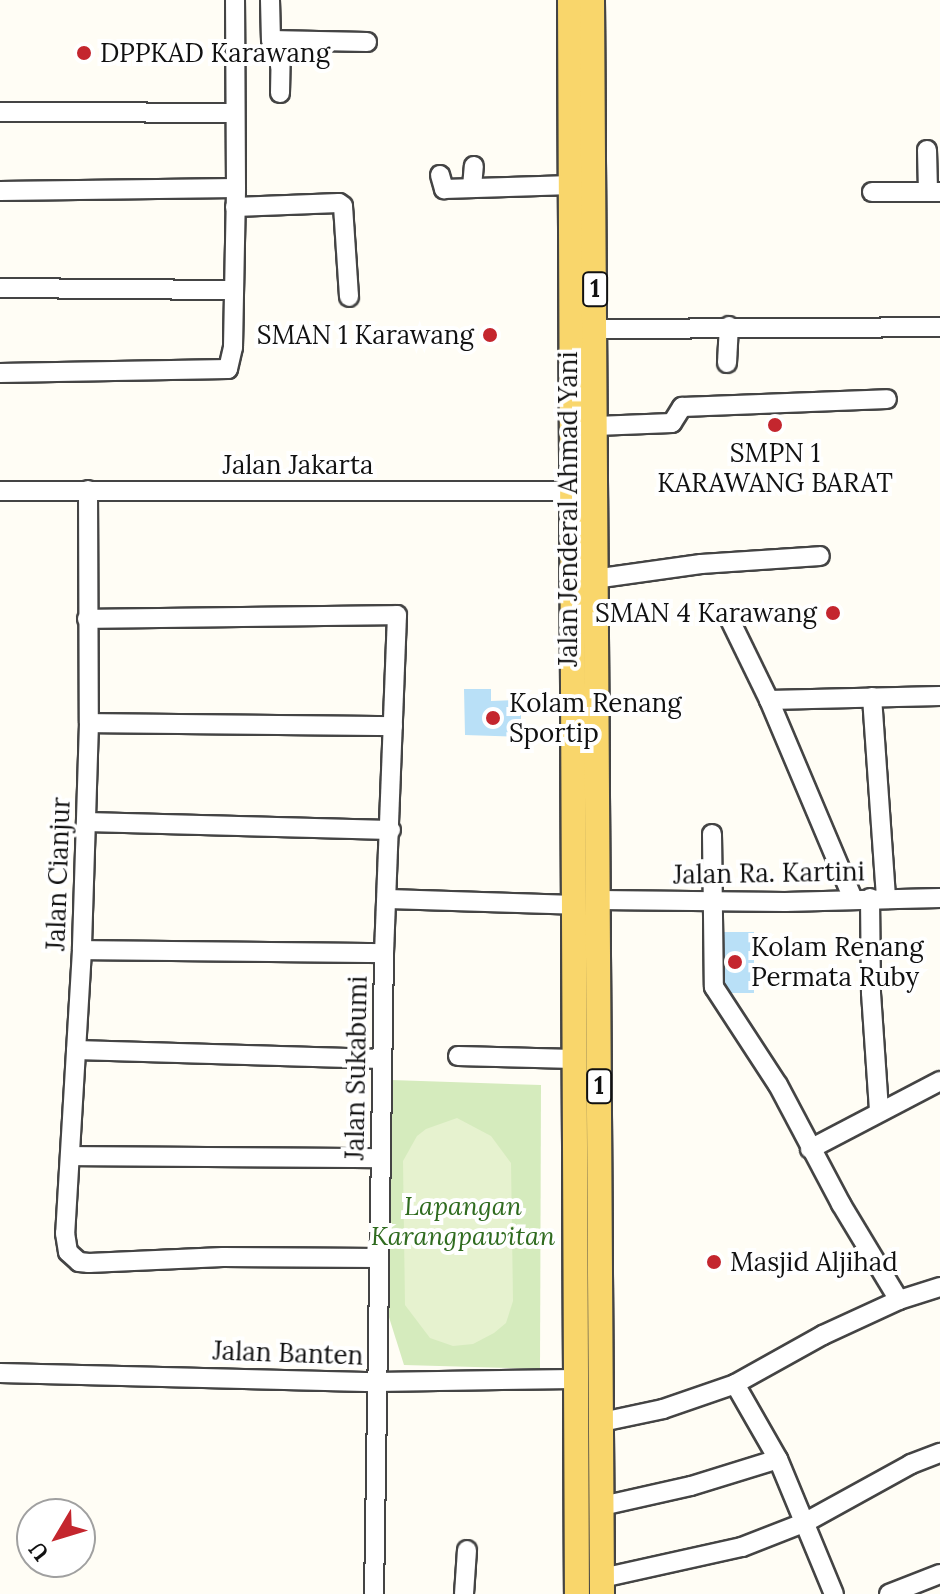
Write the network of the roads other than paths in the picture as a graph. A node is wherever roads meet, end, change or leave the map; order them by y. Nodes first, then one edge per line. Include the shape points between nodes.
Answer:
1 (235, 0) edge
2 (270, 0) edge
3 (570, 0) edge
4 (592, 0) edge
5 (281, 41) junction
6 (367, 42) dead end
7 (280, 93) dead end
8 (0, 112) edge
9 (235, 113) junction
10 (927, 150) dead end
11 (474, 166) dead end
12 (440, 175) dead end
13 (572, 185) junction
14 (472, 187) junction
15 (0, 191) edge
16 (872, 192) dead end
17 (934, 192) edge
18 (235, 197) junction
19 (0, 288) edge
20 (233, 290) junction
21 (349, 297) dead end
22 (729, 326) junction
23 (940, 327) edge
24 (595, 329) junction
25 (727, 363) dead end
26 (0, 373) edge
27 (887, 399) dead end
28 (596, 426) junction
29 (88, 490) junction
30 (585, 490) junction
31 (0, 491) edge
32 (820, 556) dead end
33 (594, 579) junction
34 (87, 619) junction
35 (730, 620) dead end
36 (940, 696) edge
37 (872, 697) junction
38 (769, 700) junction
39 (89, 723) junction
40 (393, 726) junction
41 (86, 822) junction
42 (391, 830) junction
43 (712, 834) dead end
44 (870, 898) junction
45 (940, 898) edge
46 (388, 899) junction
47 (713, 900) junction
48 (587, 903) junction
49 (82, 950) junction
50 (384, 953) junction
51 (76, 1050) junction
52 (458, 1056) dead end
53 (382, 1059) junction
54 (574, 1059) junction
55 (940, 1081) edge
56 (879, 1111) junction
57 (810, 1149) junction
58 (70, 1156) junction
59 (380, 1158) junction
60 (377, 1258) junction
61 (940, 1287) edge
62 (899, 1300) junction
63 (0, 1373) edge
64 (574, 1379) junction
65 (376, 1382) junction
66 (735, 1384) junction
67 (602, 1422) junction
68 (940, 1453) edge
69 (778, 1459) junction
70 (602, 1506) junction
71 (806, 1522) junction
72 (467, 1550) dead end
73 (940, 1574) edge
74 (602, 1586) edge
75 (374, 1594) edge
76 (464, 1594) edge
77 (577, 1594) edge
78 (834, 1594) edge
79 (889, 1594) edge

1 - 9 street
2 - 5 street via 268,36
3 - 13 main road, Jalan Jenderal Ahmad Yani / 1
4 - 24 main road, Jalan Jenderal Ahmad Yani / 1
5 - 6 street
5 - 7 street
8 - 9 street
9 - 18 street
10 - 17 street
11 - 14 street
12 - 14 street via 441,188
13 - 14 street via 533,179
13 - 30 main road, Jalan Jenderal Ahmad Yani / 1
15 - 18 street
16 - 17 street
18 - 20 street
18 - 21 street via 343,206
19 - 20 street
20 - 26 street via 228,369
22 - 23 street
22 - 24 street
22 - 25 street
24 - 28 main road, Jalan Jenderal Ahmad Yani / 1
27 - 28 street via 682,407 669,424
28 - 30 main road, Jalan Jenderal Ahmad Yani / 1
29 - 30 street, Jalan Jakarta
29 - 31 street, Jalan Jakarta
29 - 34 street, Jalan Cianjur
30 - 33 main road, Jalan Jenderal Ahmad Yani / 1
30 - 48 main road, Jalan Jenderal Ahmad Yani / 1
32 - 33 street via 701,564
33 - 48 main road, Jalan Jenderal Ahmad Yani / 1
34 - 39 street, Jalan Cianjur
34 - 40 street, Jalan Sukabumi via 397,615
35 - 38 street
36 - 37 street
37 - 38 street
37 - 44 street
38 - 44 street
39 - 40 street
39 - 41 street, Jalan Cianjur
40 - 42 street, Jalan Sukabumi
41 - 42 street
41 - 49 street, Jalan Cianjur
42 - 46 street, Jalan Sukabumi
43 - 47 street
44 - 45 street, Jalan Ra. Kartini
44 - 47 street, Jalan Ra. Kartini
44 - 56 street
46 - 48 street, Jalan Ra. Kartini
46 - 50 street, Jalan Sukabumi
47 - 48 street, Jalan Ra. Kartini
47 - 57 street via 714,987 778,1085
48 - 54 main road, Jalan Jenderal Ahmad Yani / 1
48 - 67 main road, Jalan Jenderal Ahmad Yani / 1
49 - 50 street
49 - 51 street, Jalan Cianjur
50 - 53 street, Jalan Sukabumi
51 - 53 street
51 - 58 street, Jalan Cianjur
52 - 54 street
53 - 59 street, Jalan Sukabumi
54 - 64 main road, Jalan Jenderal Ahmad Yani / 1
55 - 56 street
56 - 57 street
57 - 62 street
58 - 59 street
58 - 60 street, Jalan Cianjur via 65,1233 72,1258 89,1263
59 - 60 street, Jalan Sukabumi
60 - 65 street, Jalan Sukabumi
61 - 62 street
62 - 66 street
63 - 65 street, Jalan Banten
64 - 65 street, Jalan Banten
64 - 77 main road, Jalan Jenderal Ahmad Yani / 1
65 - 75 street, Jalan Sukabumi
66 - 67 street via 663,1409
66 - 69 street
67 - 70 main road, Jalan Jenderal Ahmad Yani / 1
68 - 71 street
69 - 70 street
69 - 71 street
70 - 74 main road, Jalan Jenderal Ahmad Yani / 1
71 - 74 street
71 - 78 street
72 - 76 street
73 - 79 street

